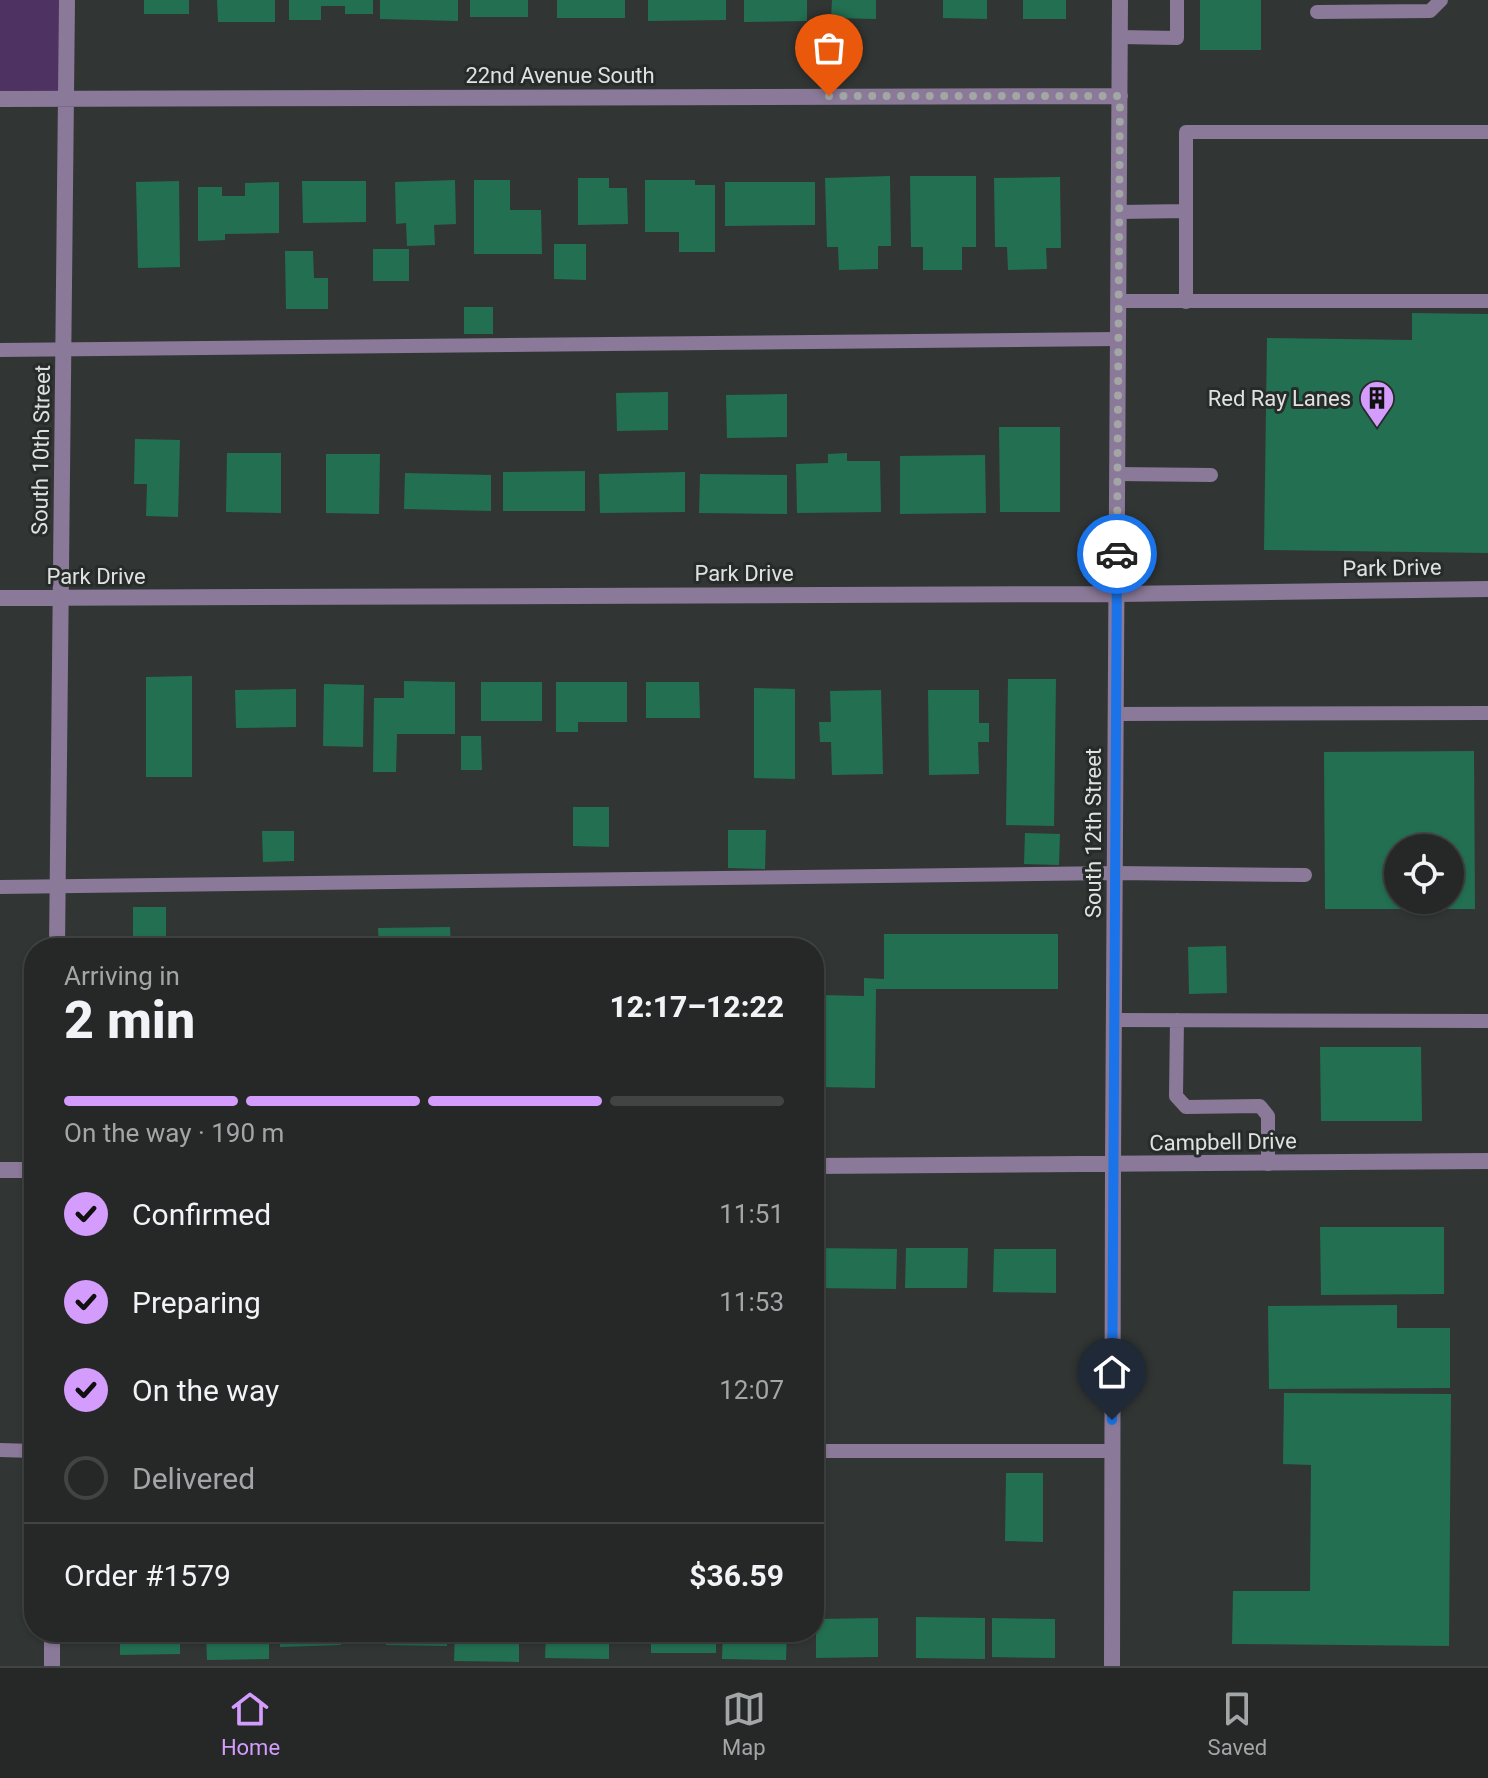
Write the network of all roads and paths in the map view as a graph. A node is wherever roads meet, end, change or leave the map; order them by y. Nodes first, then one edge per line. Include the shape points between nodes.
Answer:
1 (67, 0) edge
2 (1120, 0) edge
3 (1177, 0) edge
4 (1441, 0) edge
5 (1317, 12) dead end
6 (1120, 37) junction
7 (1120, 96) junction
8 (0, 99) edge
9 (67, 99) junction
10 (1488, 132) edge
11 (1186, 211) junction
12 (1119, 212) junction
13 (1118, 301) junction
14 (1488, 301) edge
15 (1186, 302) junction
16 (1118, 339) junction
17 (0, 350) edge
18 (64, 351) junction
19 (1117, 474) junction
20 (1211, 475) dead end
21 (1488, 589) edge
22 (1117, 594) junction
23 (0, 598) edge
24 (61, 598) junction
25 (1488, 713) edge
26 (1116, 714) junction
27 (1115, 873) junction
28 (1305, 875) dead end
29 (0, 887) edge
30 (57, 887) junction
31 (57, 938) edge
32 (1114, 1020) junction
33 (1177, 1020) junction
34 (1488, 1021) edge
35 (1488, 1161) edge
36 (1268, 1164) junction
37 (1113, 1165) junction
38 (824, 1166) edge
39 (0, 1170) edge
40 (24, 1170) edge
41 (0, 1450) edge
42 (24, 1451) edge
43 (824, 1451) edge
44 (1112, 1451) junction
45 (52, 1642) edge
46 (52, 1666) edge
47 (1112, 1666) edge

1 - 9 street, South 10th Street
2 - 6 street, South 12th Street
3 - 6 lane via 1177,38
4 - 5 lane via 1430,11
6 - 7 street, South 12th Street
7 - 9 street, 22nd Avenue South
7 - 12 street, South 12th Street
8 - 9 street, 22nd Avenue South
9 - 18 street, South 10th Street
10 - 11 lane via 1186,132
11 - 12 lane
11 - 15 lane
12 - 13 street, South 12th Street
13 - 15 lane
13 - 16 street, South 12th Street
14 - 15 lane
16 - 18 lane
16 - 19 street, South 12th Street
17 - 18 lane
18 - 24 street, South 10th Street
19 - 20 lane
19 - 22 street, South 12th Street
21 - 22 street, Park Drive
22 - 24 street, Park Drive
22 - 26 street, South 12th Street
23 - 24 street, Park Drive
24 - 30 street, South 10th Street
25 - 26 lane
26 - 27 street, South 12th Street
27 - 28 lane
27 - 30 lane
27 - 32 street, South 12th Street
29 - 30 lane
30 - 31 street, South 10th Street
32 - 33 lane
32 - 37 street, South 12th Street
33 - 34 lane
33 - 36 lane via 1176,1096 1186,1107 1260,1106 1268,1116
35 - 36 street, Campbell Drive
36 - 37 street, Campbell Drive
37 - 38 street, Campbell Drive
37 - 44 street, South 12th Street
39 - 40 street
41 - 42 lane
43 - 44 lane
44 - 47 street, South 12th Street
45 - 46 street

